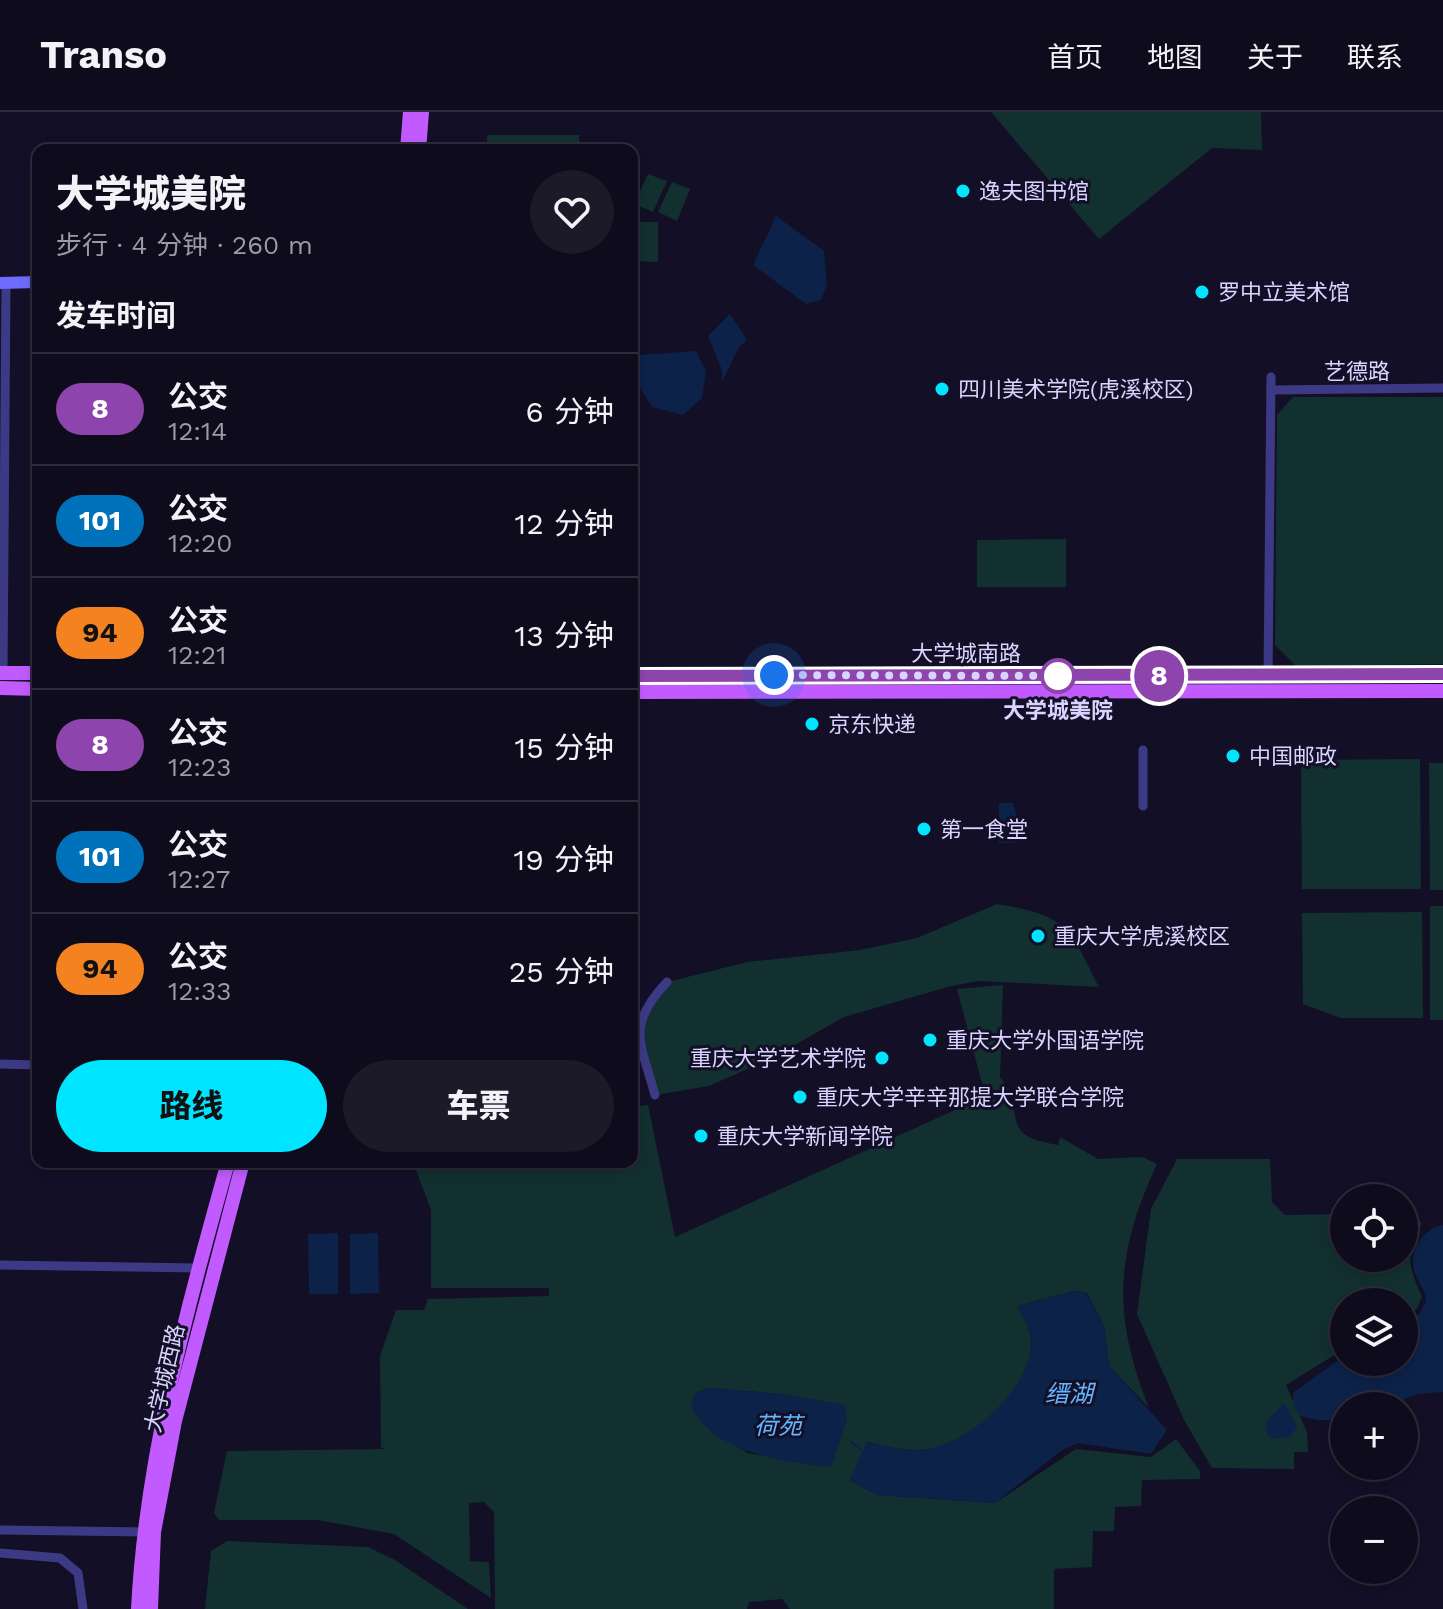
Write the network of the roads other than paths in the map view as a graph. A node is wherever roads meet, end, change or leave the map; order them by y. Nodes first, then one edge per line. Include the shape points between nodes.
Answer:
1 (410, 112) edge
2 (422, 112) edge
3 (407, 144) edge
4 (419, 144) edge
5 (32, 282) edge
6 (3, 283) edge
7 (1271, 377) dead end
8 (1443, 388) edge
9 (1271, 390) junction
10 (2, 673) edge
11 (32, 673) edge
12 (1443, 674) edge
13 (1267, 675) junction
14 (638, 676) edge
15 (0, 688) edge
16 (32, 689) edge
17 (1270, 691) junction
18 (1443, 691) edge
19 (638, 692) edge
20 (1143, 750) dead end
21 (1143, 806) dead end
22 (667, 982) dead end
23 (0, 1064) edge
24 (32, 1065) edge
25 (655, 1095) dead end
26 (226, 1168) edge
27 (241, 1168) edge
28 (0, 1265) edge
29 (199, 1268) junction
30 (0, 1530) edge
31 (148, 1532) junction
32 (0, 1553) edge
33 (83, 1609) edge
34 (138, 1609) edge
35 (151, 1609) edge

1 - 3 main road
2 - 4 main road
5 - 6 street
6 - 10 street
7 - 9 street
8 - 9 street, 艺德路
9 - 13 street
10 - 11 main road
12 - 13 main road, 大学城南路
13 - 14 main road, 大学城南路
13 - 17 street
15 - 16 main road
17 - 18 main road, 大学城南路
17 - 19 main road, 大学城南路
20 - 21 street
22 - 25 street via 638,1023
23 - 24 street
26 - 29 main road, 大学城西路
27 - 31 main road, 大学城西路
28 - 29 street
29 - 31 main road, 大学城西路 via 162,1418
30 - 31 street
31 - 34 main road, 大学城西路
31 - 35 main road, 大学城西路
32 - 33 street via 60,1558 78,1573

